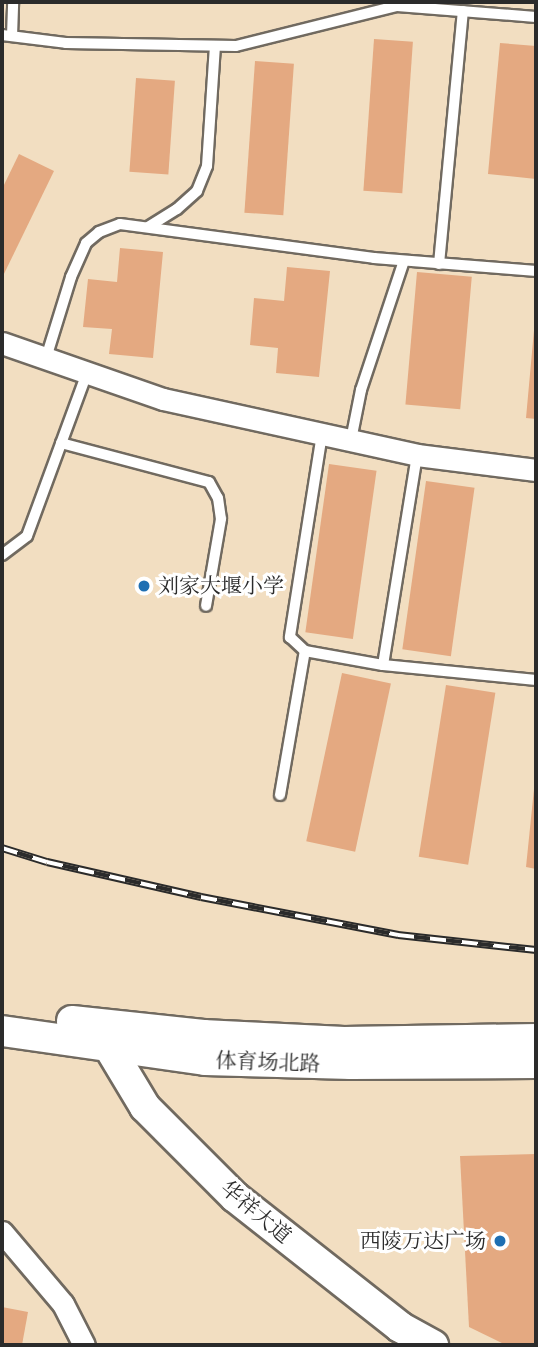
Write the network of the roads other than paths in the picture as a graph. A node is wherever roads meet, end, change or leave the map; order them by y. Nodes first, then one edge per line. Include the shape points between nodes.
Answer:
1 (13, 2) edge
2 (463, 11) junction
3 (536, 17) edge
4 (7, 36) edge
5 (215, 46) junction
6 (148, 227) junction
7 (404, 261) junction
8 (439, 264) junction
9 (536, 271) edge
10 (2, 343) edge
11 (46, 358) junction
12 (87, 373) junction
13 (322, 434) junction
14 (351, 440) junction
15 (61, 443) junction
16 (417, 455) junction
17 (536, 470) edge
18 (2, 555) edge
19 (206, 606) dead end
20 (305, 651) junction
21 (383, 665) junction
22 (536, 680) edge
23 (280, 795) dead end
24 (2, 1011) edge
25 (2, 1031) edge
26 (536, 1039) edge
27 (109, 1047) junction
28 (536, 1063) edge
29 (2, 1232) edge
30 (84, 1345) edge
31 (433, 1345) edge

1 - 4 lane
2 - 3 lane
2 - 5 lane via 397,6 236,46
2 - 8 lane
4 - 5 lane via 66,43
5 - 6 lane via 207,166 197,191
6 - 7 lane
6 - 11 lane via 120,224 86,243
7 - 8 lane
7 - 14 lane via 361,390
8 - 9 lane
10 - 11 street
11 - 12 street
12 - 13 street via 163,399
12 - 15 lane
13 - 14 street
13 - 20 lane via 290,637
14 - 16 street
15 - 18 lane via 27,536
15 - 19 lane via 209,482 218,498 221,519
16 - 17 street
16 - 21 lane
20 - 21 lane
20 - 23 lane
21 - 22 lane
24 - 26 main road, 体育场北路 via 108,1027 241,1037 344,1042
25 - 27 main road, 体育场北路
27 - 28 main road, 体育场北路 via 218,1060
27 - 31 main road, 华祥大道 via 145,1107 235,1197 400,1327
29 - 30 street via 63,1304

